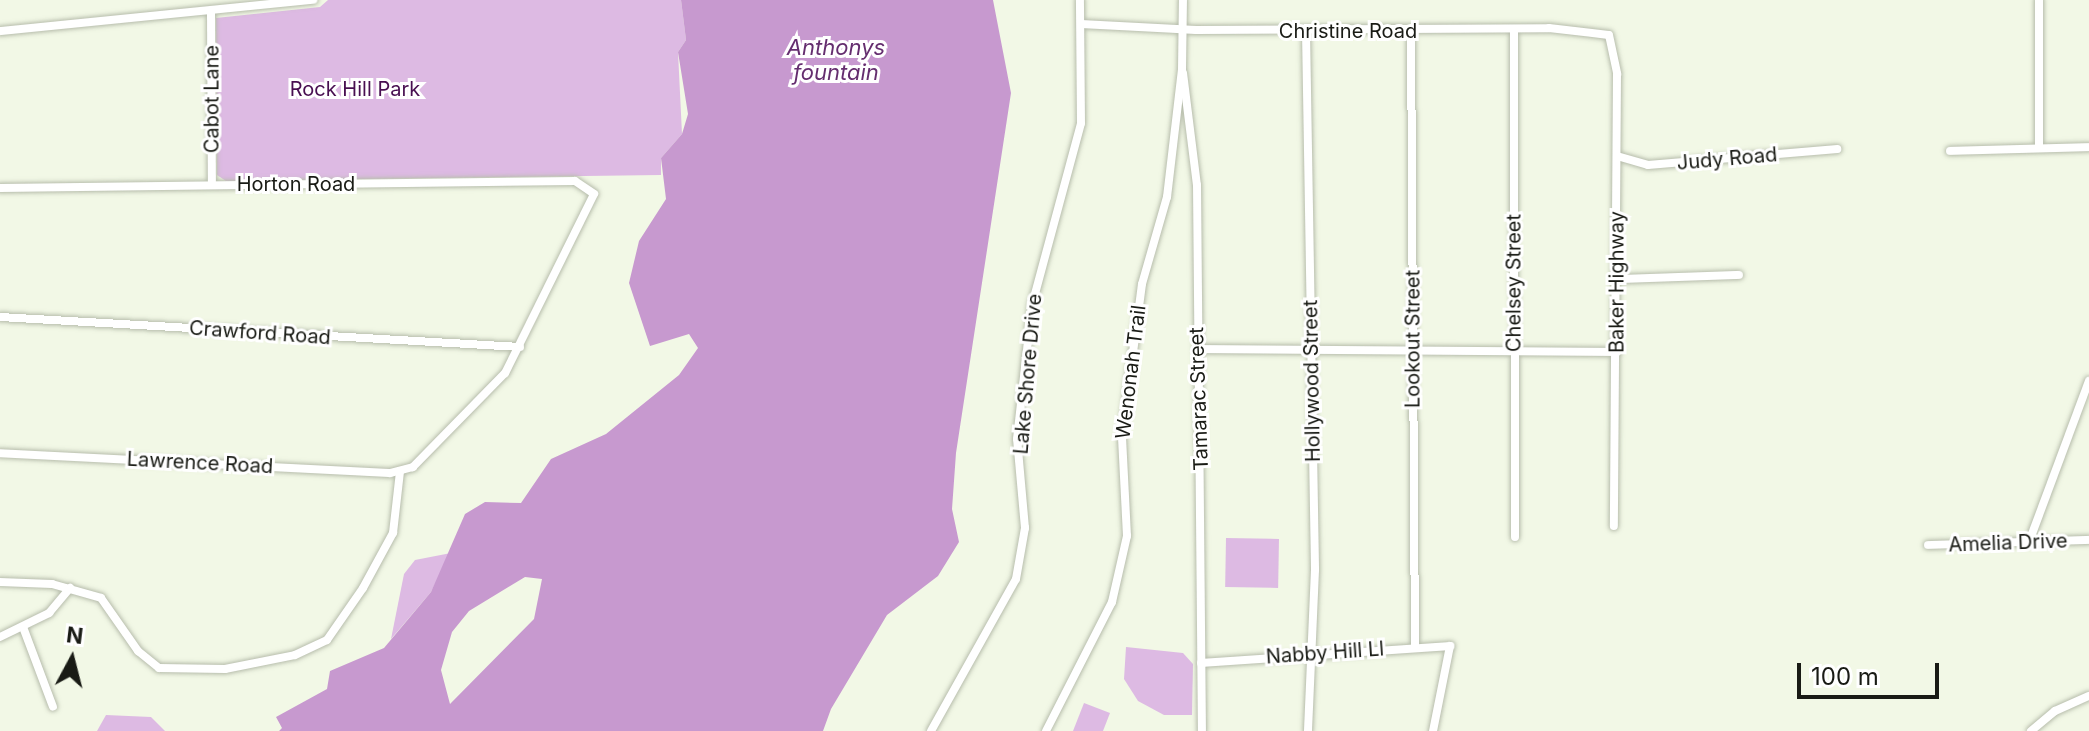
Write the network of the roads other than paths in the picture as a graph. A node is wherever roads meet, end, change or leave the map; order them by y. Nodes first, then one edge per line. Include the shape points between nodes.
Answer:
1 (313, 0) edge
2 (1080, 0) edge
3 (1183, 0) edge
4 (2039, 0) edge
5 (211, 13) junction
6 (1081, 24) junction
7 (1514, 29) junction
8 (1182, 30) junction
9 (0, 31) edge
10 (1306, 31) junction
11 (1411, 31) junction
12 (1612, 39) joint
13 (1182, 69) junction
14 (2089, 147) edge
15 (2039, 148) junction
16 (1837, 149) dead end
17 (1950, 151) dead end
18 (1617, 156) junction
19 (212, 184) junction
20 (0, 188) edge
21 (1739, 275) dead end
22 (1618, 279) junction
23 (0, 317) edge
24 (520, 347) junction
25 (1198, 349) junction
26 (1412, 350) junction
27 (1514, 352) junction
28 (1617, 352) junction
29 (1311, 353) junction
30 (2089, 381) edge
31 (0, 453) edge
32 (400, 472) junction
33 (1614, 526) dead end
34 (1515, 537) dead end
35 (2089, 540) edge
36 (2029, 542) junction
37 (1928, 545) dead end
38 (0, 582) edge
39 (70, 588) junction
40 (23, 627) junction
41 (0, 637) edge
42 (1415, 647) junction
43 (1309, 652) junction
44 (1201, 663) junction
45 (2089, 696) edge
46 (53, 707) dead end
47 (931, 731) edge
48 (1046, 731) edge
49 (1202, 731) edge
50 (1308, 731) edge
51 (1433, 731) edge
52 (2031, 731) edge

1 - 5 street
2 - 6 street, Lake Shore Drive
3 - 8 street, Wenonah Trail
4 - 15 street
5 - 9 street
5 - 19 street, Cabot Lane
6 - 8 street, Christine Road
6 - 47 street, Lake Shore Drive via 1079,136 1043,248 1032,305 1017,439 1025,528 1016,579
7 - 11 street, Christine Road
7 - 12 street, Christine Road via 1601,32
7 - 27 street, Chelsey Street
8 - 10 street, Christine Road
8 - 13 street, Wenonah Trail
10 - 11 street, Christine Road
10 - 29 street, Hollywood Street
11 - 26 street, Lookout Street
12 - 18 street, Baker Highway
13 - 25 street, Tamarac Street via 1197,185
13 - 48 street, Wenonah Trail via 1167,197 1142,284 1125,409 1121,462 1127,536 1112,602
14 - 15 street
15 - 17 street
16 - 18 street, Judy Road via 1648,165
18 - 22 street, Baker Highway
19 - 20 street, Horton Road
19 - 24 street, Horton Road via 575,181 591,188 590,208 558,261
21 - 22 street
22 - 28 street, Baker Highway
23 - 24 street, Crawford Road
24 - 32 street via 483,400 430,454
25 - 29 street
25 - 44 street, Tamarac Street
26 - 27 street
26 - 29 street
26 - 42 street, Lookout Street
27 - 28 street
27 - 34 street, Chelsey Street
28 - 33 street, Baker Highway
29 - 43 street, Hollywood Street via 1315,570
30 - 36 street
31 - 32 street, Lawrence Road
32 - 39 street via 393,533 346,615 327,640 309,651 225,669 178,671 151,664 108,604
35 - 36 street, Amelia Drive
36 - 37 street, Amelia Drive
38 - 39 street
39 - 40 street via 49,613
40 - 41 street
40 - 46 street
42 - 43 street, Nabby Hill Ll
42 - 51 street, Nabby Hill Ll via 1450,646
43 - 44 street, Nabby Hill Ll
43 - 50 street, Hollywood Street
44 - 49 street, Tamarac Street
45 - 52 street via 2055,711

